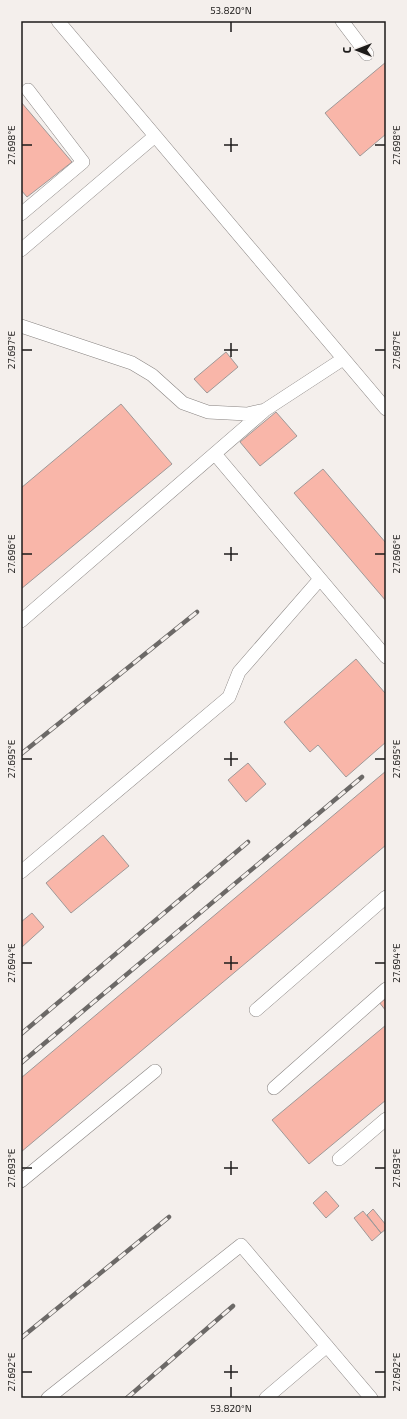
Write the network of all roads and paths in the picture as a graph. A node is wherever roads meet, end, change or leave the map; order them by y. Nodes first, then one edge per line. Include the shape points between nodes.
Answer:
1 (58, 21) edge
2 (342, 21) edge
3 (367, 54) dead end
4 (28, 90) dead end
5 (155, 136) junction
6 (21, 214) edge
7 (21, 250) edge
8 (21, 326) edge
9 (343, 359) junction
10 (386, 409) edge
11 (265, 410) junction
12 (215, 454) junction
13 (320, 579) junction
14 (21, 621) edge
15 (386, 657) edge
16 (21, 872) edge
17 (386, 897) edge
18 (386, 989) edge
19 (256, 1010) dead end
20 (155, 1071) dead end
21 (274, 1088) dead end
22 (386, 1119) edge
23 (338, 1159) dead end
24 (21, 1181) edge
25 (327, 1346) junction
26 (48, 1398) edge
27 (266, 1398) edge
28 (371, 1398) edge

1 - 5 lane
2 - 3 lane
4 - 6 lane via 83,162
5 - 7 lane
5 - 9 lane
8 - 11 lane via 132,363 152,375 183,403 208,412 247,414
9 - 10 lane
9 - 11 lane
11 - 12 lane
12 - 13 lane
12 - 14 lane
13 - 15 lane
13 - 16 lane via 239,672 229,697
17 - 19 lane
18 - 21 lane
20 - 24 lane
22 - 23 lane
25 - 26 lane via 241,1245
25 - 27 lane
25 - 28 lane

